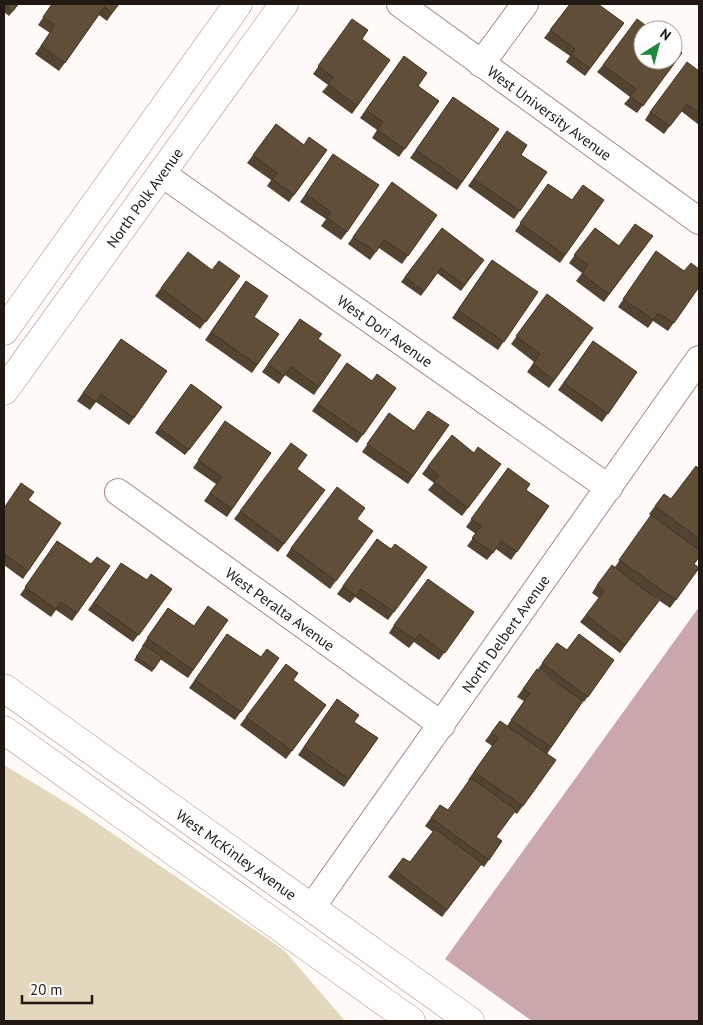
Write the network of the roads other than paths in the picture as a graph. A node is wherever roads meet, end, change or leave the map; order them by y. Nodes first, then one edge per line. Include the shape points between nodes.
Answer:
1 (238, 4) edge
2 (284, 4) edge
3 (400, 4) edge
4 (525, 4) edge
5 (481, 64) junction
6 (162, 172) junction
7 (699, 221) edge
8 (4, 330) edge
9 (699, 359) edge
10 (4, 391) edge
11 (609, 488) junction
12 (118, 492) dead end
13 (4, 688) edge
14 (442, 725) junction
15 (4, 730) edge
16 (312, 908) junction
17 (411, 1021) edge
18 (470, 1021) edge

1 - 8 main road
2 - 6 main road, North Polk Avenue
3 - 5 street, West University Avenue
4 - 5 street
5 - 7 street, West University Avenue
6 - 10 main road, North Polk Avenue
6 - 11 street, West Dori Avenue
9 - 11 street, North Delbert Avenue
11 - 14 street, North Delbert Avenue
12 - 14 street, West Peralta Avenue
13 - 16 main road, West McKinley Avenue
14 - 16 street, North Delbert Avenue
15 - 17 main road
16 - 18 main road, West McKinley Avenue

